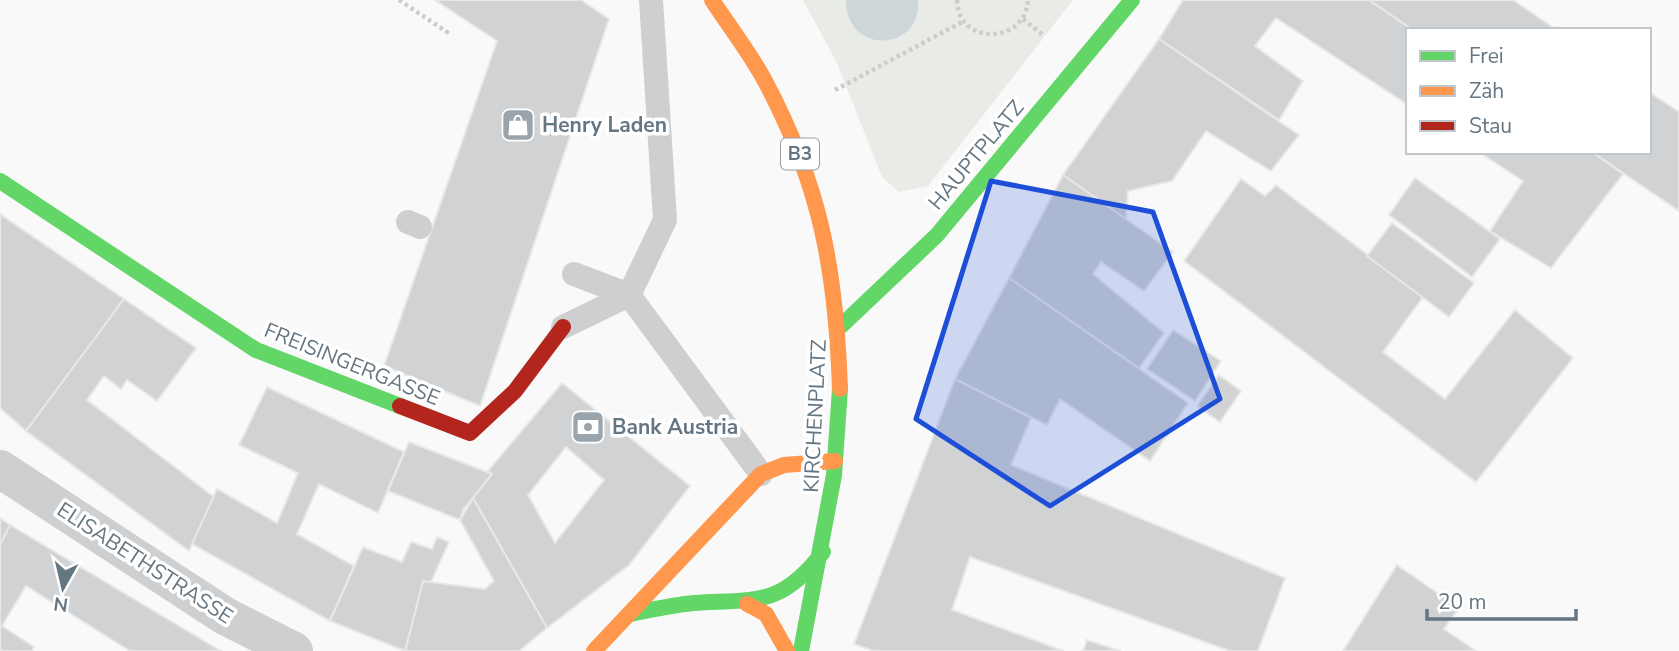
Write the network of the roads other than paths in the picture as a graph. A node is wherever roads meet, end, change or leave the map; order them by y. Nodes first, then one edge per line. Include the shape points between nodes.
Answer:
1 (651, 0) edge
2 (712, 0) edge
3 (1132, 0) edge
4 (0, 181) edge
5 (574, 274) dead end
6 (629, 295) junction
7 (841, 326) junction
8 (563, 327) joint
9 (835, 461) junction
10 (0, 469) edge
11 (761, 474) junction
12 (823, 552) junction
13 (747, 604) junction
14 (630, 614) junction
15 (294, 651) edge
16 (594, 651) edge
17 (787, 651) edge
18 (801, 651) edge

1 - 6 lane via 665,220
2 - 7 street, KIRCHENPLATZ / B3 via 750,54 787,122 810,180 835,274
3 - 7 street, HAUPTPLATZ via 937,235
4 - 8 street, FREISINGERGASSE via 256,350 470,433 516,391
5 - 6 lane
6 - 8 lane
6 - 11 lane
7 - 9 street, KIRCHENPLATZ / B3
9 - 11 street via 784,465
9 - 12 street, KIRCHENPLATZ / B3
10 - 15 street, ELISABETHSTRASSE via 225,616
11 - 14 street
12 - 13 street via 807,576 774,596
12 - 18 street, KIRCHENPLATZ / B3
13 - 14 street via 684,604
13 - 17 street via 766,614
14 - 16 street

